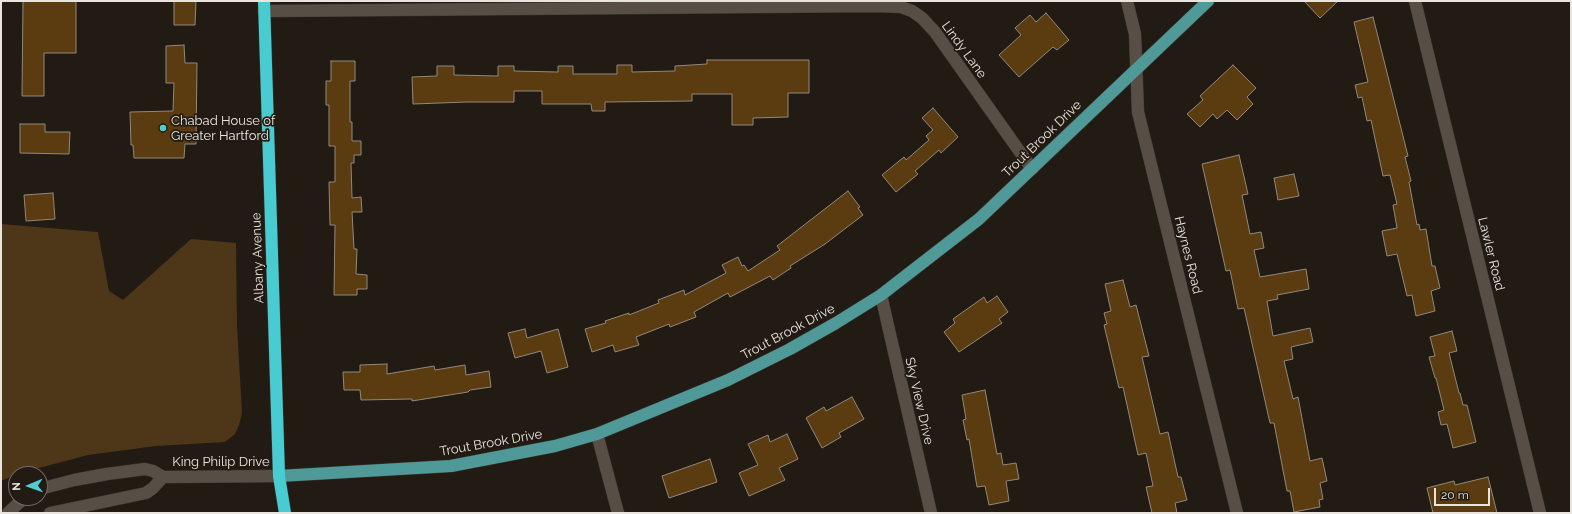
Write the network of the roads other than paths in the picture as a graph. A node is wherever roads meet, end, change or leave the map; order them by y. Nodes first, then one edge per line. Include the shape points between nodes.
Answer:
1 (1127, 1) edge
2 (1208, 1) edge
3 (1415, 1) edge
4 (264, 6) edge
5 (1136, 69) junction
6 (1032, 169) junction
7 (881, 295) junction
8 (597, 434) junction
9 (279, 476) junction
10 (163, 477) junction
11 (48, 487) edge
12 (9, 513) edge
13 (13, 513) edge
14 (50, 513) edge
15 (285, 513) edge
16 (618, 513) edge
17 (931, 513) edge
18 (1237, 513) edge
19 (1540, 513) edge

1 - 5 street, Haynes Road via 1135,34
2 - 5 main road, Trout Brook Drive
3 - 19 street, Lawler Road
4 - 6 street, Lindy Lane via 901,7 922,18 935,32
4 - 9 highway, Albany Avenue
5 - 6 main road, Trout Brook Drive
5 - 18 street, Haynes Road via 1138,112
6 - 7 main road, Trout Brook Drive via 979,218
7 - 8 main road, Trout Brook Drive via 836,323 728,380
7 - 17 street, Sky View Drive
8 - 9 main road, Trout Brook Drive via 555,446 451,466
8 - 16 street
9 - 10 street, King Philip Drive
9 - 15 highway, Albany Avenue
10 - 11 street, King Philip Drive via 145,469 128,470
10 - 14 street, King Philip Drive via 146,493
12 - 13 street

